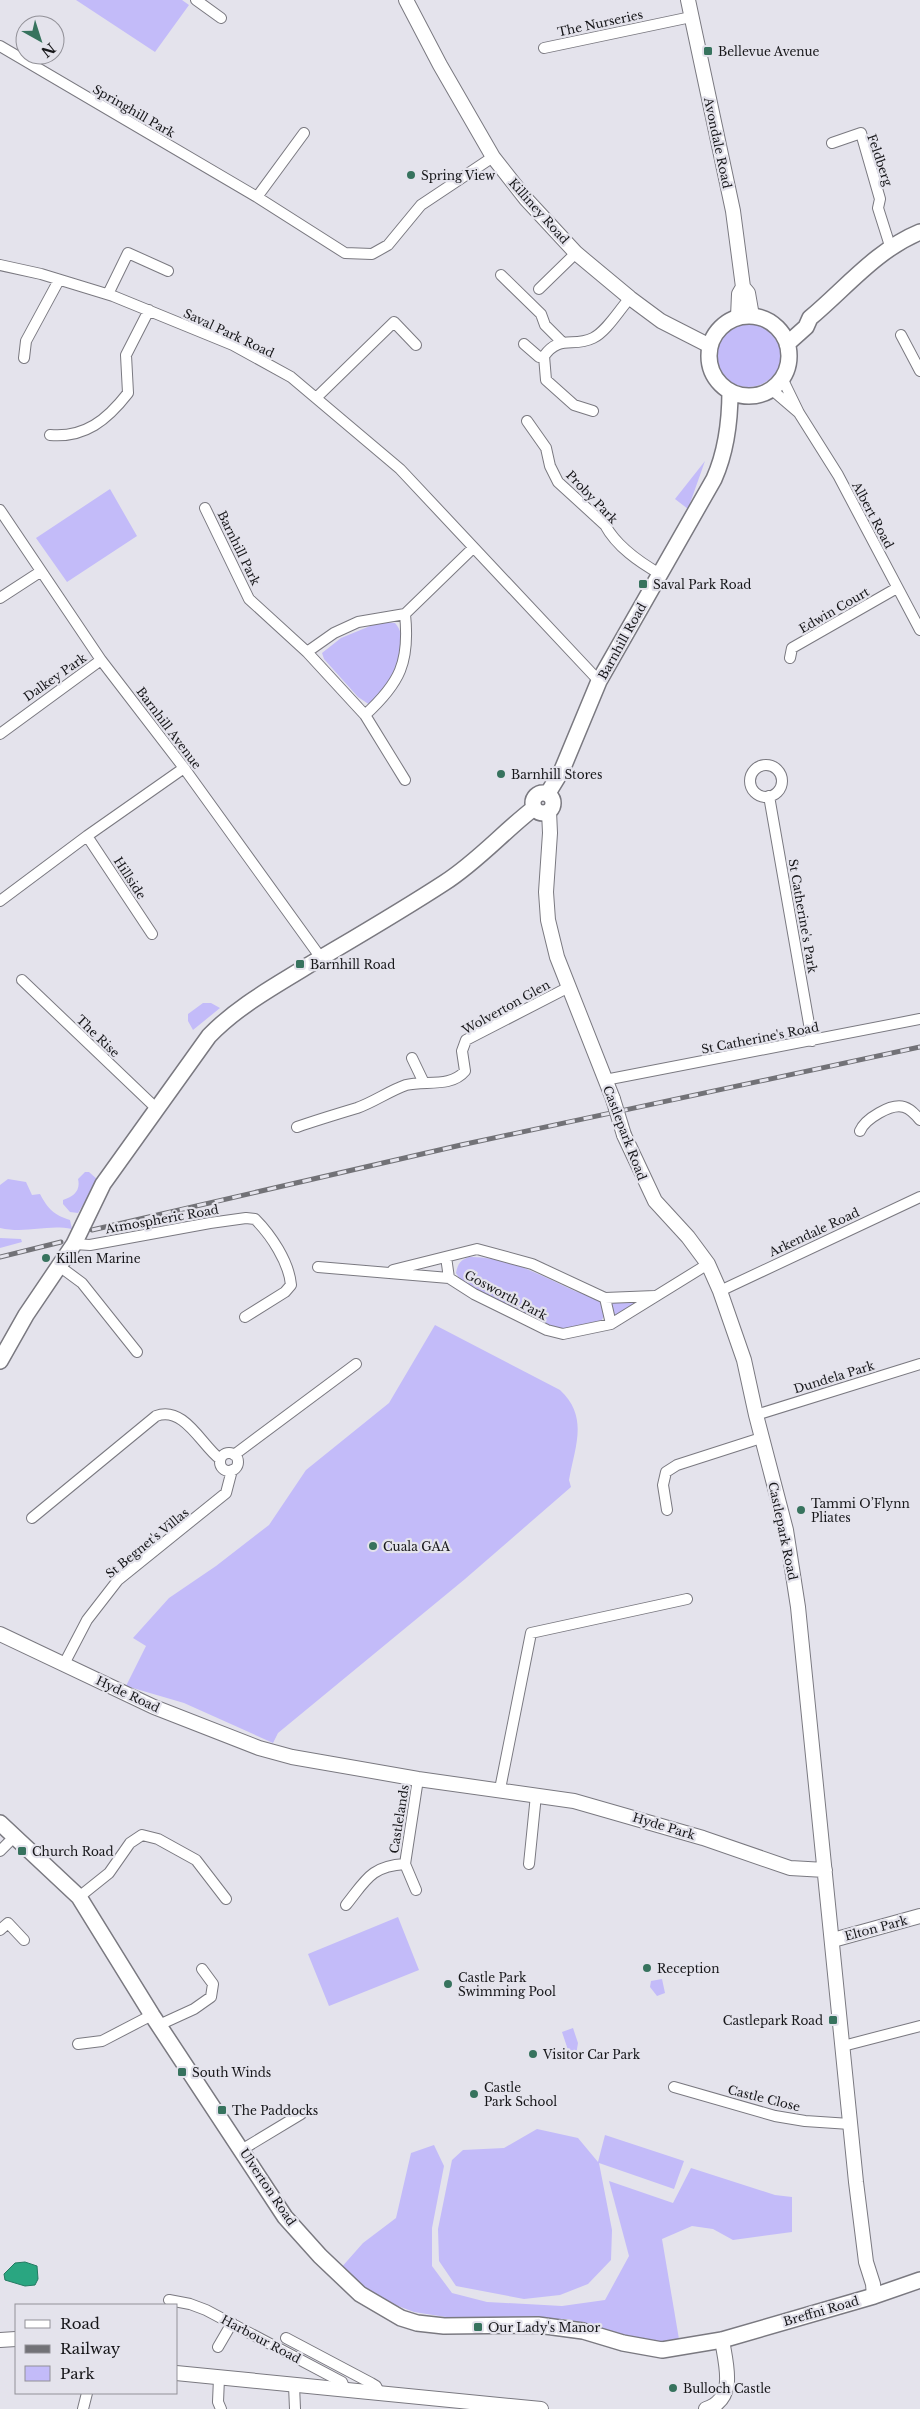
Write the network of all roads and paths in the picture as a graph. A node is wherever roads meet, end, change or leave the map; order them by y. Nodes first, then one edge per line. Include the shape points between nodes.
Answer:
1 (196, 0) edge
2 (406, 0) edge
3 (688, 0) edge
4 (691, 17) junction
5 (220, 18) dead end
6 (0, 46) edge
7 (544, 48) dead end
8 (304, 133) dead end
9 (832, 143) dead end
10 (493, 157) junction
11 (257, 197) junction
12 (920, 232) edge
13 (891, 249) junction
14 (576, 253) junction
15 (0, 265) edge
16 (168, 271) dead end
17 (502, 275) dead end
18 (59, 280) junction
19 (539, 290) dead end
20 (108, 294) junction
21 (630, 298) junction
22 (148, 310) junction
23 (745, 316) junction
24 (901, 335) dead end
25 (784, 338) junction
26 (562, 342) junction
27 (524, 344) dead end
28 (416, 345) dead end
29 (710, 346) junction
30 (544, 356) junction
31 (24, 358) dead end
32 (920, 371) edge
33 (782, 378) junction
34 (771, 389) junction
35 (730, 391) junction
36 (745, 396) junction
37 (317, 398) junction
38 (593, 411) dead end
39 (799, 413) junction
40 (527, 421) dead end
41 (50, 435) dead end
42 (726, 436) junction
43 (206, 508) dead end
44 (0, 510) edge
45 (473, 548) junction
46 (40, 572) junction
47 (660, 574) junction
48 (897, 588) junction
49 (0, 598) edge
50 (405, 614) junction
51 (920, 630) edge
52 (307, 652) junction
53 (790, 658) dead end
54 (101, 660) junction
55 (599, 681) junction
56 (365, 715) junction
57 (0, 734) edge
58 (184, 768) junction
59 (405, 780) dead end
60 (769, 796) dead end
61 (541, 810) junction
62 (87, 836) junction
63 (0, 901) edge
64 (152, 934) dead end
65 (321, 958) junction
66 (22, 980) dead end
67 (569, 987) junction
68 (920, 1019) edge
69 (812, 1041) junction
70 (412, 1058) dead end
71 (605, 1080) junction
72 (424, 1083) junction
73 (157, 1109) junction
74 (920, 1120) edge
75 (297, 1126) dead end
76 (860, 1131) dead end
77 (920, 1197) edge
78 (74, 1244) junction
79 (446, 1257) junction
80 (708, 1264) junction
81 (59, 1266) junction
82 (318, 1267) dead end
83 (385, 1272) junction
84 (448, 1278) junction
85 (720, 1291) junction
86 (657, 1296) junction
87 (605, 1298) junction
88 (245, 1317) dead end
89 (611, 1324) junction
90 (137, 1352) dead end
91 (0, 1361) edge
92 (356, 1364) dead end
93 (920, 1364) edge
94 (756, 1415) junction
95 (762, 1438) junction
96 (234, 1455) junction
97 (220, 1459) junction
98 (232, 1470) junction
99 (667, 1510) dead end
100 (32, 1518) dead end
101 (687, 1599) dead end
102 (0, 1634) edge
103 (64, 1664) junction
104 (259, 1748) joint
105 (418, 1779) junction
106 (500, 1789) junction
107 (536, 1795) junction
108 (0, 1823) edge
109 (15, 1836) junction
110 (0, 1850) edge
111 (405, 1864) junction
112 (529, 1864) dead end
113 (825, 1870) junction
114 (416, 1890) dead end
115 (79, 1897) junction
116 (226, 1899) dead end
117 (346, 1905) dead end
118 (0, 1914) edge
119 (920, 1916) edge
120 (4, 1927) edge
121 (24, 1940) dead end
122 (833, 1940) junction
123 (202, 1969) dead end
124 (156, 2020) junction
125 (920, 2026) edge
126 (78, 2044) dead end
127 (843, 2046) junction
128 (674, 2087) dead end
129 (301, 2114) dead end
130 (850, 2124) junction
131 (243, 2149) junction
132 (920, 2280) edge
133 (874, 2296) junction
134 (169, 2300) dead end
135 (232, 2323) junction
136 (286, 2338) dead end
137 (15, 2339) edge
138 (0, 2340) edge
139 (722, 2340) junction
140 (218, 2347) dead end
141 (178, 2373) edge
142 (219, 2378) junction
143 (294, 2385) junction
144 (345, 2389) junction
145 (87, 2394) edge
146 (380, 2394) junction
147 (83, 2409) edge
148 (221, 2409) edge
149 (295, 2409) edge
150 (541, 2409) edge
151 (706, 2409) edge

1 - 5 street
2 - 10 street, Killiney Road
3 - 4 street, Avondale Road
4 - 7 street, The Nurseries
4 - 23 street, Avondale Road via 733,211 743,287 738,294
6 - 11 street, Springhill Park
8 - 11 street
9 - 13 street, Feldberg via 861,133
10 - 11 street, Springhill Park via 421,205 388,245 372,254 345,253
10 - 14 street, Killiney Road via 526,199
12 - 13 main road
13 - 25 main road via 852,277
14 - 19 street
14 - 21 street, Killiney Road
15 - 18 street, Saval Park Road
16 - 20 street via 128,253
17 - 26 street via 537,310 545,325
18 - 20 street, Saval Park Road
18 - 31 street via 26,341
20 - 22 street, Saval Park Road
21 - 26 street via 593,338
21 - 29 street, Killiney Road via 661,321
22 - 37 street, Saval Park Road via 233,345 290,377
22 - 41 street via 126,355 128,393 109,414 84,432
23 - 25 main road via 769,321
23 - 29 main road via 718,330
24 - 32 street
25 - 33 main road via 788,362
26 - 30 street via 550,348
27 - 30 street via 539,357
28 - 37 street via 394,322
29 - 35 main road via 711,370
30 - 38 street via 546,380 574,405
33 - 34 main road
33 - 39 street, Albert Road
34 - 36 main road
34 - 39 street, Albert Road
35 - 36 main road
35 - 42 main road, Barnhill Road
36 - 42 main road, Barnhill Road
37 - 45 street, Saval Park Road via 400,469
39 - 48 street, Albert Road via 838,475
40 - 47 street, Proby Park via 542,441 558,482 605,525 637,561
42 - 47 main road, Barnhill Road via 714,480
43 - 52 street, Barnhill Park via 249,599
44 - 46 street, Barnhill Avenue
45 - 50 street
45 - 55 street, Saval Park Road
46 - 49 street
46 - 54 street, Barnhill Avenue
47 - 55 main road, Barnhill Road
48 - 51 street, Albert Road
48 - 53 street, Edwin Court via 792,648
50 - 52 street via 358,622 334,633
50 - 56 street via 406,654 399,675 391,690
52 - 56 street
54 - 57 street, Dalkey Park
54 - 58 street, Barnhill Avenue
55 - 61 main road, Barnhill Road via 562,770 548,794 553,801
56 - 59 street
58 - 62 street
58 - 65 street, Barnhill Avenue
60 - 69 street, St Catherine's Park
61 - 65 main road via 511,826 468,866
61 - 67 street, Castlepark Road via 550,833 546,892 548,920
62 - 63 street
62 - 64 street, Hillside
65 - 73 main road via 251,1000 222,1023 209,1036
66 - 73 street, The Rise
67 - 71 street, Castlepark Road
67 - 72 street, Wolverton Glen via 466,1040 461,1076
68 - 69 street, St Catherine's Road
69 - 71 street, St Catherine's Road
70 - 72 street
71 - 80 street, Castlepark Road, bridge via 624,1135 655,1202
72 - 75 street, Wolverton Glen via 407,1085 356,1108
73 - 78 main road via 103,1184
74 - 76 street via 910,1110 895,1107 867,1120
77 - 85 street, Arkendale Road
78 - 81 main road
78 - 88 street, Atmospheric Road via 90,1245 210,1223 255,1219 284,1260 290,1272 291,1285 286,1292
79 - 83 street, Gosworth Park
79 - 84 street, Gosworth Park
79 - 87 street, Gosworth Park via 477,1249 532,1264
80 - 85 street, Castlepark Road
80 - 86 street, Gosworth Park
81 - 90 street via 82,1283
81 - 91 main road
82 - 83 street, Gosworth Park
83 - 84 street, Gosworth Park
84 - 89 street, Gosworth Park via 546,1330 564,1334
85 - 94 street, Castlepark Road via 744,1360
86 - 87 street, Gosworth Park
86 - 89 street, Gosworth Park
87 - 89 street
92 - 96 street
93 - 94 street, Dundela Park
94 - 95 street, Castlepark Road
95 - 99 street via 677,1465 666,1472 663,1485
95 - 113 street, Castlepark Road via 786,1530 794,1578
96 - 97 street via 226,1454
96 - 98 street, St Begnet's Villas via 237,1462
97 - 98 street via 224,1469
97 - 100 street via 185,1422 163,1414 156,1416
98 - 103 street, St Begnet's Villas via 226,1493 118,1580 86,1620
101 - 106 street via 530,1633
102 - 103 street, Hyde Road
103 - 104 street, Hyde Road via 154,1707
104 - 105 street, Hyde Park via 292,1757
105 - 106 street, Hyde Park
105 - 111 street, Castlelands
106 - 107 street, Hyde Park
107 - 112 street
107 - 113 street, Hyde Park via 623,1813 797,1870
108 - 109 main road, Ulverton Road
109 - 110 street
109 - 115 main road, Ulverton Road
111 - 114 street, Castlelands
111 - 117 street, Castlelands via 387,1865 371,1874
113 - 122 street, Castlepark Road
115 - 116 street via 108,1873 130,1843 142,1835 158,1839 196,1860
115 - 124 main road, Ulverton Road
118 - 120 street
119 - 122 street, Elton Park
120 - 121 street
122 - 127 street, Castlepark Road
123 - 124 street via 213,1984 211,1996 194,2010
124 - 126 street via 102,2041
124 - 131 main road, Ulverton Road
125 - 127 street
127 - 130 street, Castlepark Road
128 - 130 street, Castle Close via 775,2116
129 - 131 street
130 - 133 street, Castlepark Road via 866,2262
131 - 139 main road, Ulverton Road via 285,2217 320,2256 360,2294 401,2318 444,2326 538,2325 582,2330 623,2343 662,2350
132 - 133 main road, Breffni Road
133 - 139 main road, Breffni Road
134 - 135 street, Harbour Road via 190,2304
135 - 140 street
135 - 144 street, Harbour Road via 342,2382
136 - 146 street via 376,2386
137 - 138 street
139 - 151 street via 728,2371 727,2392 716,2406
141 - 142 street
142 - 143 street
142 - 148 street via 218,2402
143 - 144 street
143 - 149 street
144 - 146 street
145 - 147 street
146 - 150 street

